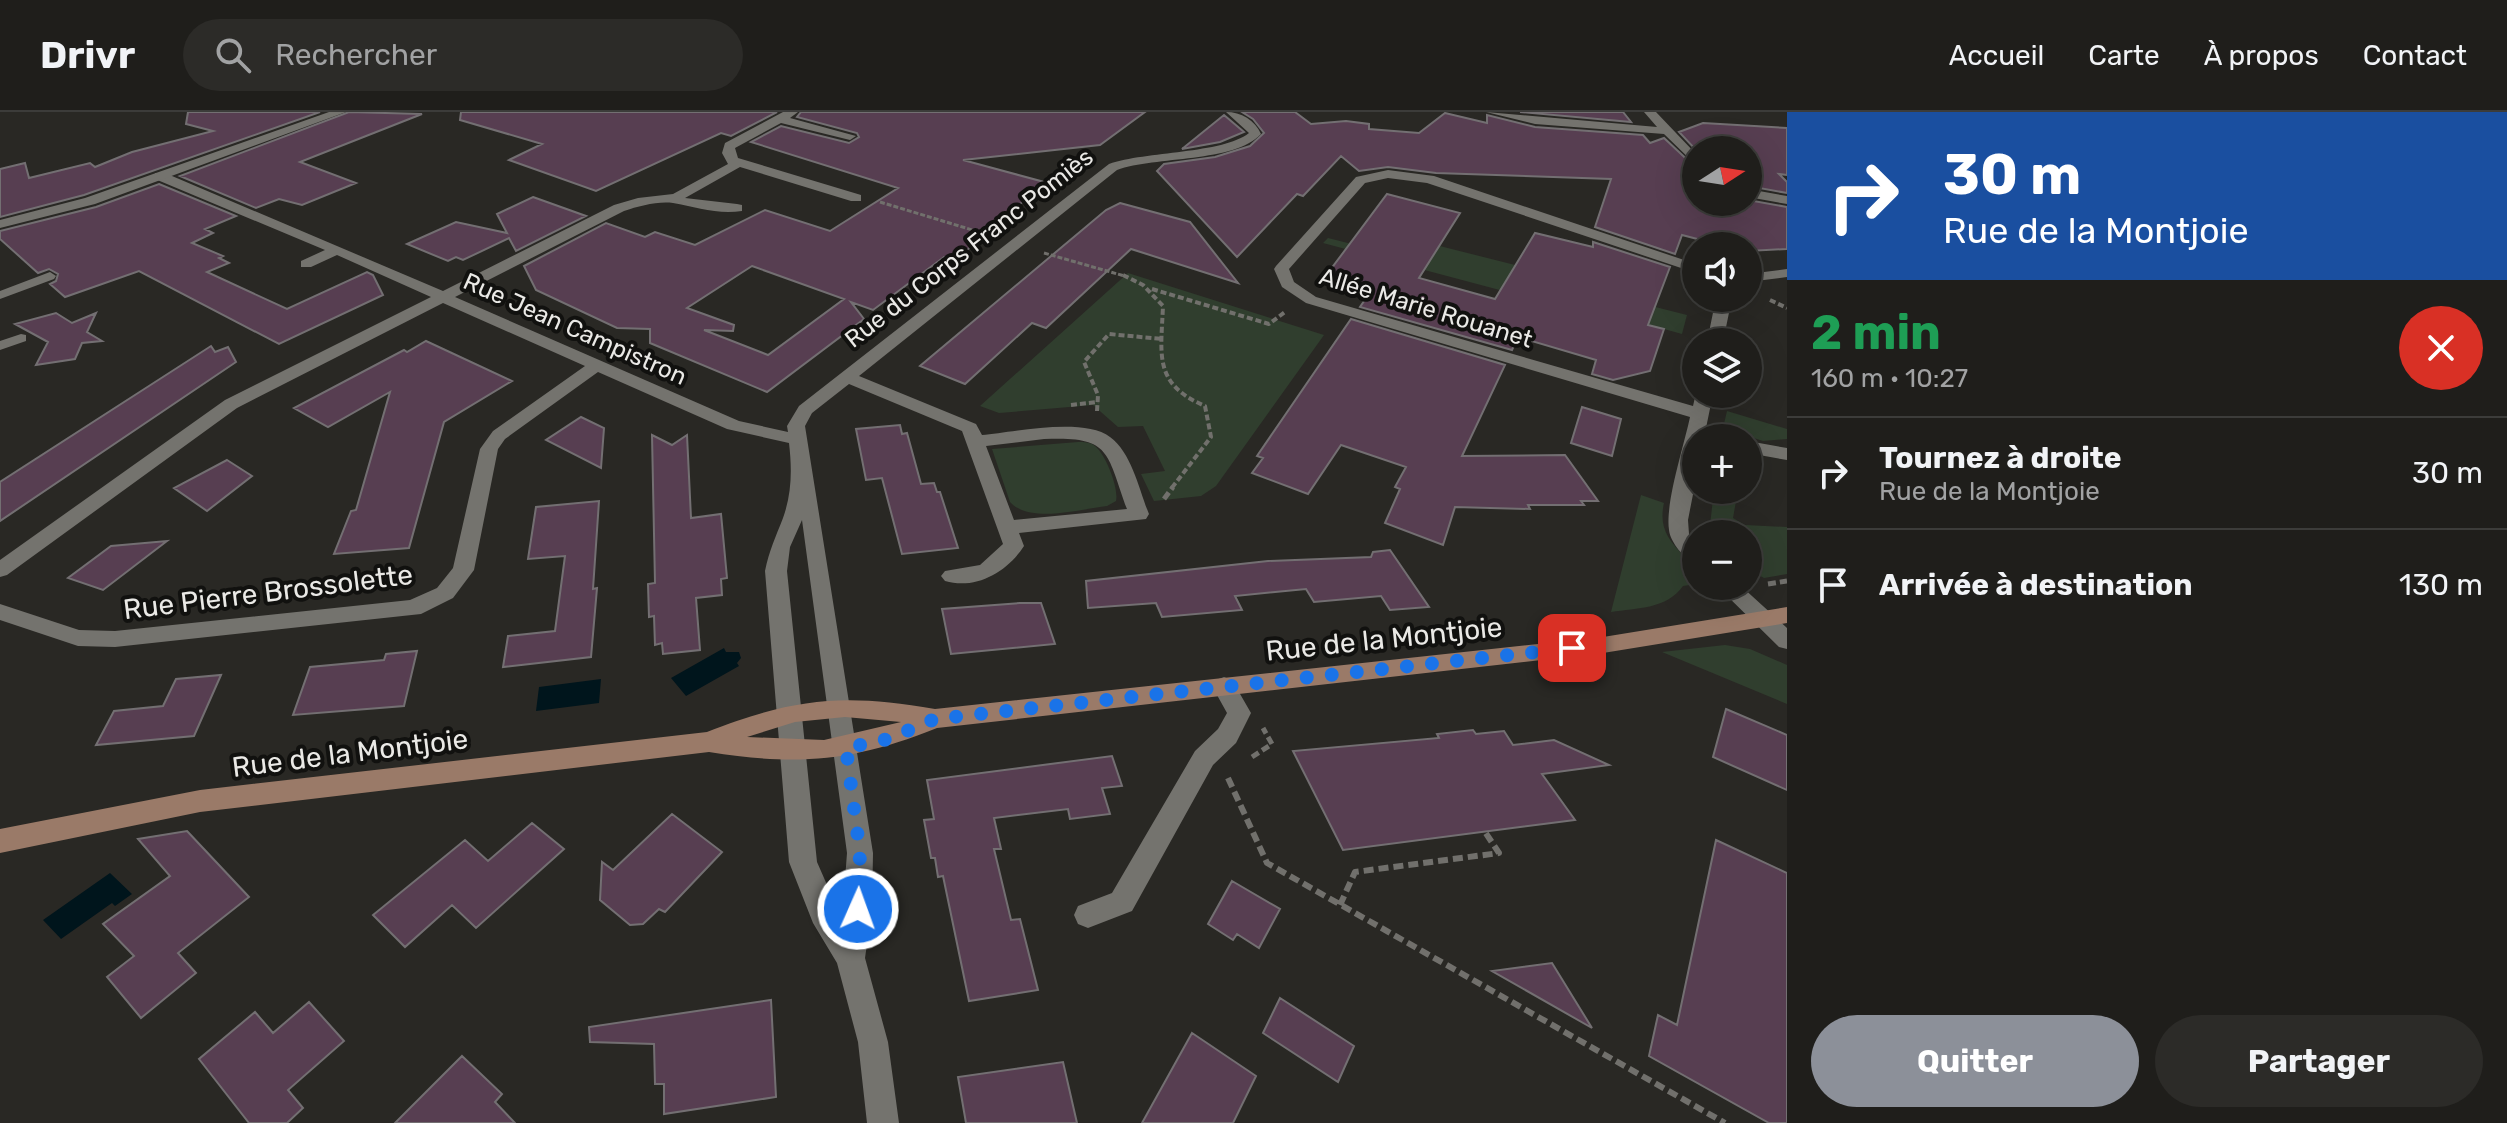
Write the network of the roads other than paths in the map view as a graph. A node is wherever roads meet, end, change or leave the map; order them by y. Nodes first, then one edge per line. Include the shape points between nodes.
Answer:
1 (340, 112) edge
2 (1232, 112) edge
3 (1492, 112) edge
4 (1544, 112) edge
5 (1650, 112) edge
6 (786, 115) edge
7 (1571, 125) junction
8 (1668, 131) junction
9 (850, 136) dead end
10 (1682, 146) edge
11 (734, 161) junction
12 (160, 176) junction
13 (1762, 196) edge
14 (856, 198) road end
15 (673, 199) junction
16 (1787, 200) edge
17 (737, 208) dead end
18 (0, 224) edge
19 (337, 250) junction
20 (306, 264) dead end
21 (1682, 264) edge
22 (1787, 273) edge
23 (50, 276) dead end
24 (1762, 276) edge
25 (0, 295) edge
26 (443, 297) junction
27 (21, 338) dead end
28 (0, 346) edge
29 (598, 364) junction
30 (847, 377) junction
31 (1701, 408) edge
32 (1698, 423) junction
33 (798, 440) junction
34 (977, 441) junction
35 (1762, 450) edge
36 (1787, 454) edge
37 (802, 474) junction
38 (1007, 527) junction
39 (1682, 538) edge
40 (0, 570) edge
41 (952, 576) dead end
42 (1743, 600) edge
43 (0, 612) edge
44 (1787, 615) edge
45 (1764, 619) junction
46 (1787, 641) edge
47 (1232, 685) junction
48 (840, 705) junction
49 (788, 713) junction
50 (935, 719) junction
51 (709, 742) junction
52 (846, 748) junction
53 (792, 753) junction
54 (0, 841) edge
55 (1088, 915) dead end
56 (850, 958) junction
57 (883, 1123) edge

1 - 12 street
2 - 30 street, Rue du Corps Franc Pomiès via 1253,129 1249,141 1113,167
3 - 7 street
4 - 7 street
5 - 8 street
6 - 9 street
6 - 11 street via 729,146
7 - 8 street
8 - 10 street
11 - 14 street
11 - 15 street via 732,168
12 - 18 street
12 - 19 street, Rue Jean Campistron
13 - 16 street
15 - 17 street
15 - 26 street via 619,208
19 - 20 street
19 - 26 street, Rue Jean Campistron
21 - 32 street, Allée Marie Rouanet via 1429,179 1381,174 1359,181 1283,265 1284,280 1304,297
22 - 24 street
23 - 25 lane
26 - 29 street, Rue Jean Campistron
26 - 40 street via 231,404
27 - 28 lane
29 - 33 street, Rue Jean Campistron via 733,425
29 - 43 street, Rue Pierre Brossolette via 494,442 463,570 445,593 413,608 115,639 78,638
30 - 33 street, Rue du Corps Franc Pomiès via 805,410 796,426
30 - 34 street via 960,422
31 - 32 street
32 - 39 street via 1677,527
33 - 37 street, Rue du Corps Franc Pomiès
34 - 38 street
34 - 38 street via 1096,435 1111,449 1139,514
35 - 36 street
37 - 48 street, Rue du Corps Franc Pomiès
37 - 49 street, Rue du Corps Franc Pomiès via 776,571
38 - 41 street via 1014,546 986,572
42 - 45 street
44 - 45 main road, Rue de la Montjoie
45 - 46 street
45 - 47 main road, Rue de la Montjoie via 1646,638
47 - 50 main road, Rue de la Montjoie
47 - 55 street via 1239,713 1227,736 1204,758 1122,902
48 - 49 main road, Rue de la Montjoie
48 - 50 main road, Rue de la Montjoie
48 - 52 street, Rue du Corps Franc Pomiès
49 - 51 main road, Rue de la Montjoie
49 - 53 street, Rue du Corps Franc Pomiès
50 - 52 main road, Rue de la Montjoie via 888,739
51 - 53 main road, Rue de la Montjoie
51 - 54 main road, Rue de la Montjoie via 200,801
52 - 53 main road, Rue de la Montjoie
52 - 56 street, Rue du Corps Franc Pomiès via 860,853
53 - 56 street, Rue du Corps Franc Pomiès via 803,862 823,914
56 - 57 street via 873,1042

